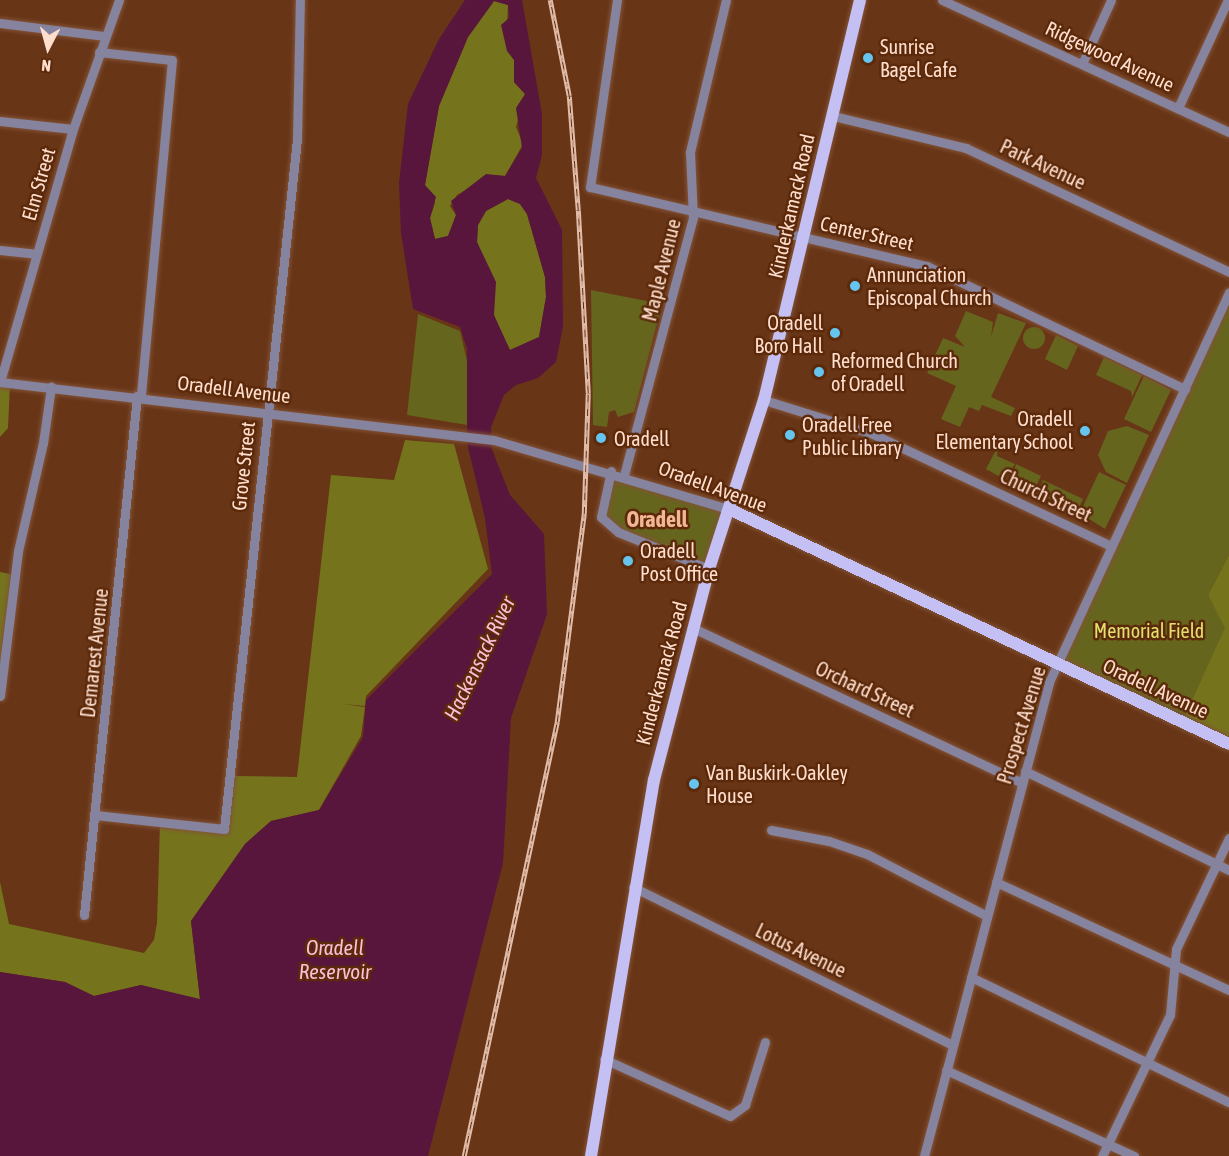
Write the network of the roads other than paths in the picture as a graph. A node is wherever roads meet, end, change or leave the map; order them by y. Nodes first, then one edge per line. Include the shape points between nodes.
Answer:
1 (119, 0) edge
2 (300, 0) edge
3 (617, 0) edge
4 (726, 0) edge
5 (860, 0) edge
6 (942, 0) edge
7 (1111, 0) edge
8 (1228, 0) edge
9 (0, 23) edge
10 (105, 36) junction
11 (99, 52) junction
12 (1082, 64) junction
13 (1178, 108) junction
14 (833, 116) junction
15 (0, 121) edge
16 (73, 129) junction
17 (1229, 132) edge
18 (693, 211) junction
19 (803, 237) junction
20 (0, 250) edge
21 (36, 254) junction
22 (1229, 272) edge
23 (1229, 293) edge
24 (0, 382) edge
25 (51, 387) junction
26 (1185, 389) junction
27 (139, 396) junction
28 (764, 400) junction
29 (267, 413) junction
30 (611, 471) junction
31 (624, 474) junction
32 (729, 508) junction
33 (1111, 546) junction
34 (709, 569) junction
35 (693, 628) junction
36 (1058, 664) junction
37 (0, 696) edge
38 (1229, 744) edge
39 (1025, 771) junction
40 (1022, 783) junction
41 (95, 815) junction
42 (771, 830) dead end
43 (1229, 838) edge
44 (1216, 864) junction
45 (1229, 870) edge
46 (996, 882) junction
47 (633, 887) junction
48 (84, 915) dead end
49 (987, 916) junction
50 (1173, 962) junction
51 (970, 977) junction
52 (1229, 990) edge
53 (765, 1042) dead end
54 (952, 1046) junction
55 (604, 1059) junction
56 (1149, 1063) junction
57 (946, 1070) junction
58 (1229, 1102) edge
59 (1108, 1143) junction
60 (591, 1156) edge
61 (924, 1156) edge
62 (1102, 1156) edge
63 (1134, 1156) edge

1 - 10 street, Elm Street
2 - 29 street, Grove Street via 297,139
3 - 18 street, Center Street via 590,187
4 - 18 street, Maple Avenue via 690,152
5 - 14 main road, Kinderkamack Road
6 - 12 street, Ridgewood Avenue
7 - 12 street
8 - 13 street
9 - 10 street
10 - 11 street, Elm Street
11 - 16 street, Elm Street
11 - 27 street, Demarest Avenue via 172,60
12 - 13 street, Ridgewood Avenue
13 - 17 street, Ridgewood Avenue
14 - 19 main road, Kinderkamack Road
14 - 22 street, Park Avenue via 966,148
15 - 16 street
16 - 21 street, Elm Street
18 - 19 street, Center Street
18 - 31 street, Maple Avenue via 672,304
19 - 26 street, Center Street via 927,266
19 - 28 main road, Kinderkamack Road
20 - 21 street
21 - 24 street, Elm Street
23 - 26 street, Prospect Avenue
24 - 25 street, Oradell Avenue
25 - 27 street, Oradell Avenue
25 - 37 street via 44,443 18,551
26 - 33 street, Prospect Avenue
27 - 29 street, Oradell Avenue
27 - 41 street, Demarest Avenue
28 - 32 main road, Kinderkamack Road
28 - 33 street, Church Street via 873,434
29 - 30 street, Oradell Avenue via 461,434
29 - 41 street, Grove Street via 224,829
30 - 31 street, Oradell Avenue
30 - 34 street via 602,517 618,532
31 - 32 street, Oradell Avenue
32 - 34 main road, Kinderkamack Road
32 - 36 main road, Oradell Avenue
33 - 36 street, Prospect Avenue
34 - 35 main road, Kinderkamack Road
35 - 40 street, Orchard Street
35 - 47 main road, Kinderkamack Road
36 - 38 main road, Oradell Avenue
36 - 39 street, Prospect Avenue
39 - 40 street, Prospect Avenue
39 - 44 street
40 - 46 street, Prospect Avenue
41 - 48 street, Demarest Avenue
42 - 49 street via 829,841 867,854
43 - 44 street
44 - 45 street
44 - 50 street via 1179,938
46 - 49 street, Prospect Avenue
46 - 50 street
47 - 54 street, Lotus Avenue
47 - 55 main road, Kinderkamack Road
49 - 51 street, Prospect Avenue
50 - 52 street
50 - 56 street via 1170,1015
51 - 54 street, Prospect Avenue
51 - 56 street
53 - 55 street via 745,1105 730,1116
54 - 57 street, Prospect Avenue
55 - 60 main road, Kinderkamack Road
56 - 58 street
56 - 59 street
57 - 59 street
57 - 61 street, Prospect Avenue
59 - 62 street
59 - 63 street

